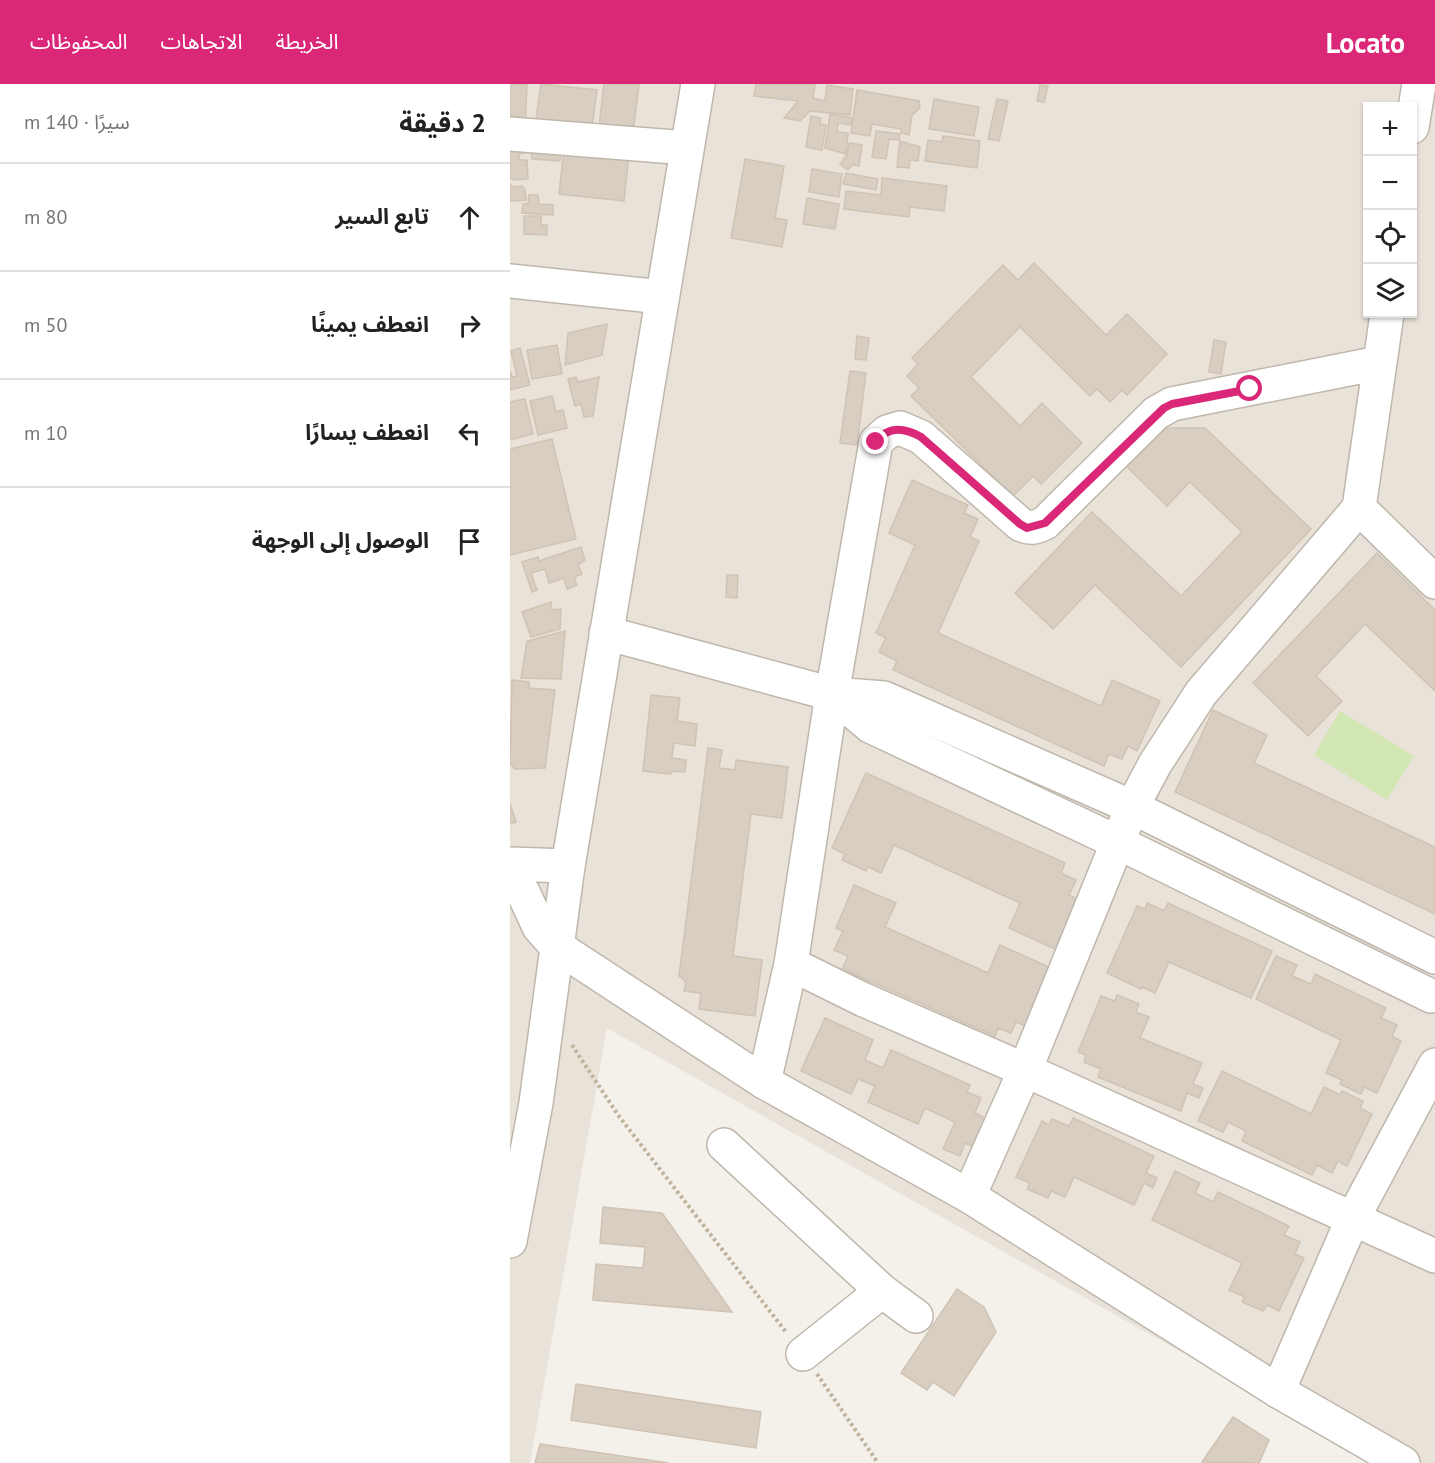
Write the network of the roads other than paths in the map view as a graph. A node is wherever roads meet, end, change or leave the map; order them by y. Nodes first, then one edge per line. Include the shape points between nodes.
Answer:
1 (698, 84) edge
2 (1419, 84) edge
3 (1416, 102) edge
4 (510, 134) edge
5 (687, 148) junction
6 (510, 281) edge
7 (662, 297) junction
8 (1386, 318) edge
9 (1379, 363) junction
10 (1359, 508) junction
11 (1435, 582) edge
12 (606, 633) junction
13 (832, 694) junction
14 (1132, 807) junction
15 (1119, 843) junction
16 (510, 864) edge
17 (568, 866) junction
18 (510, 877) edge
19 (535, 934) edge
20 (1435, 957) edge
21 (791, 964) junction
22 (1434, 999) edge
23 (1435, 1065) edge
24 (1025, 1070) junction
25 (764, 1082) junction
26 (523, 1100) edge
27 (724, 1145) dead end
28 (969, 1196) junction
29 (1353, 1218) junction
30 (510, 1241) edge
31 (1435, 1256) edge
32 (882, 1291) junction
33 (916, 1316) dead end
34 (803, 1354) road end
35 (1278, 1390) junction
36 (1403, 1463) edge

1 - 5 street
2 - 3 street
4 - 5 street
5 - 7 street
6 - 7 street
7 - 12 street
8 - 9 street
9 - 10 street
9 - 13 street via 1172,404 1156,413 1045,523 1036,527 1020,524 921,437 900,428 887,432 876,442
10 - 11 street
10 - 14 street via 1201,693
12 - 13 street
12 - 17 street
13 - 14 street via 884,698
13 - 15 street via 870,726
13 - 21 street
14 - 15 street
14 - 20 street
15 - 22 street
15 - 24 street
16 - 17 street
17 - 19 street
18 - 19 street via 524,892
19 - 25 street
19 - 26 street via 548,1009
21 - 24 street
21 - 25 street
23 - 29 street
24 - 28 street
24 - 29 street
25 - 28 street
26 - 30 street
27 - 32 street
28 - 35 street
29 - 31 street
29 - 35 street
32 - 33 street
32 - 34 street
35 - 36 street

